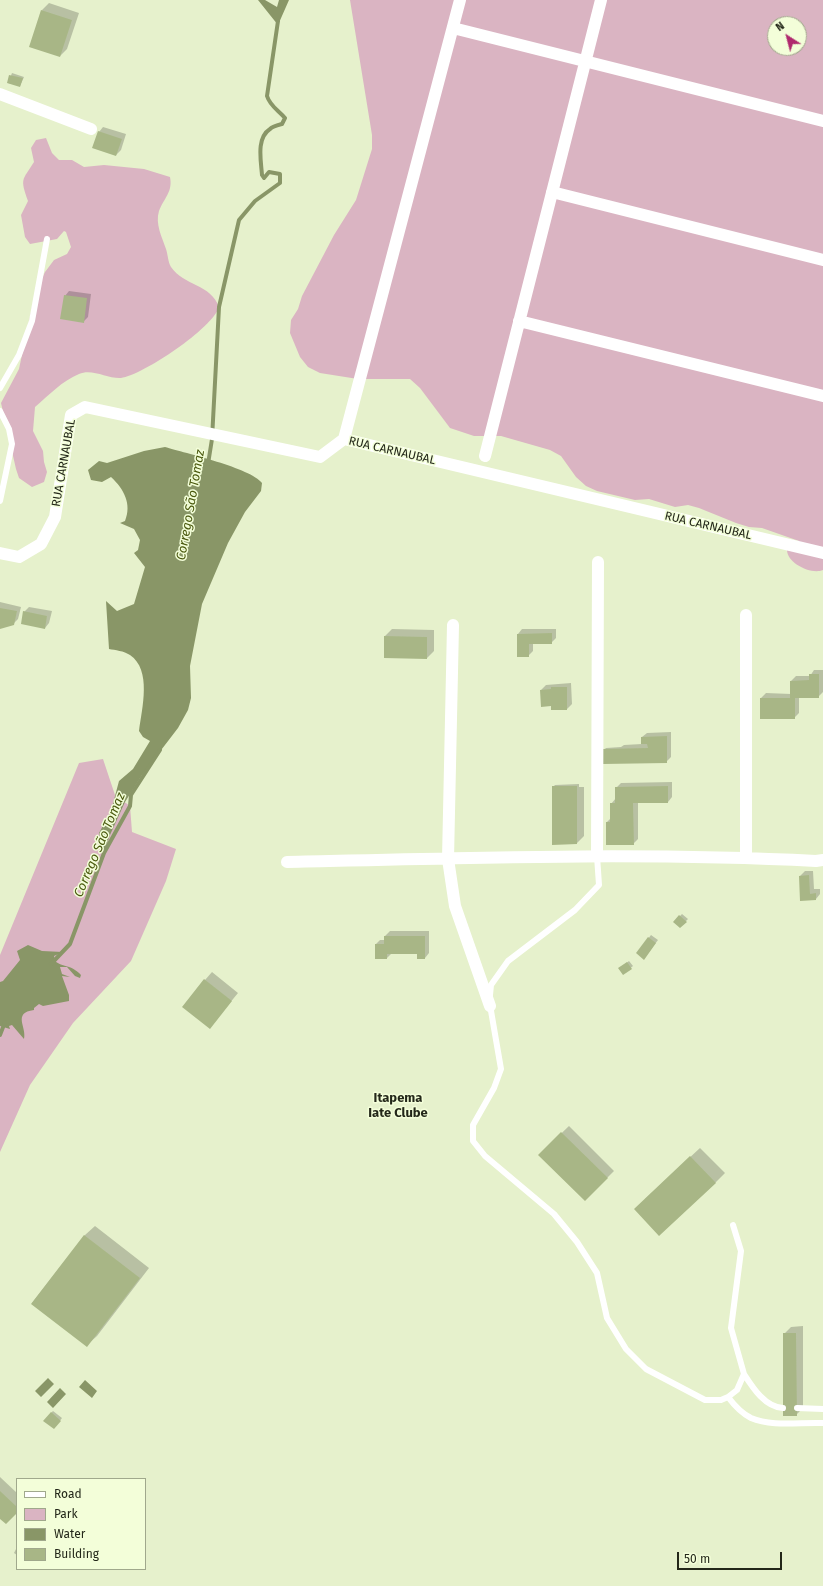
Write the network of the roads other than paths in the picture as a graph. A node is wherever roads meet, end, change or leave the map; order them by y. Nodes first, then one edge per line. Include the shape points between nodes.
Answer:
1 (460, 0) edge
2 (601, 0) edge
3 (453, 28) junction
4 (586, 62) junction
5 (0, 94) edge
6 (823, 121) edge
7 (91, 129) dead end
8 (552, 192) junction
9 (47, 239) dead end
10 (823, 260) edge
11 (519, 321) junction
12 (0, 388) edge
13 (823, 396) edge
14 (0, 411) edge
15 (344, 439) junction
16 (485, 456) dead end
17 (0, 501) edge
18 (0, 553) edge
19 (823, 553) edge
20 (598, 562) dead end
21 (746, 615) dead end
22 (453, 625) dead end
23 (597, 856) junction
24 (746, 857) junction
25 (448, 859) junction
26 (823, 860) edge
27 (286, 862) dead end
28 (490, 1006) junction
29 (733, 1225) dead end
30 (744, 1374) junction
31 (728, 1397) junction
32 (783, 1408) dead end
33 (797, 1408) dead end
34 (823, 1409) edge
35 (823, 1423) edge

1 - 3 street
2 - 4 street
3 - 4 street
3 - 15 street
4 - 6 street
4 - 8 street
5 - 7 street
8 - 10 street
8 - 11 street
9 - 12 lane via 32,321 19,354
11 - 13 street
11 - 16 street
14 - 17 lane via 10,429 12,444
15 - 18 street, RUA CARNAUBAL via 320,457 85,407 71,415 56,516 41,544 19,557
15 - 19 street, RUA CARNAUBAL
20 - 23 street
21 - 24 street
22 - 25 street
23 - 24 street
23 - 25 street
23 - 28 lane via 599,885 575,910 508,961 491,985
24 - 26 street
25 - 27 street
25 - 28 street via 455,906
28 - 31 lane via 502,1069 473,1125 473,1141 485,1156 554,1214 578,1242 597,1273 607,1318 626,1349 646,1369 706,1400 721,1400
29 - 30 lane via 741,1251 731,1328
30 - 31 lane via 736,1390
30 - 32 lane via 766,1402
31 - 35 lane via 750,1418 767,1422
33 - 34 lane

